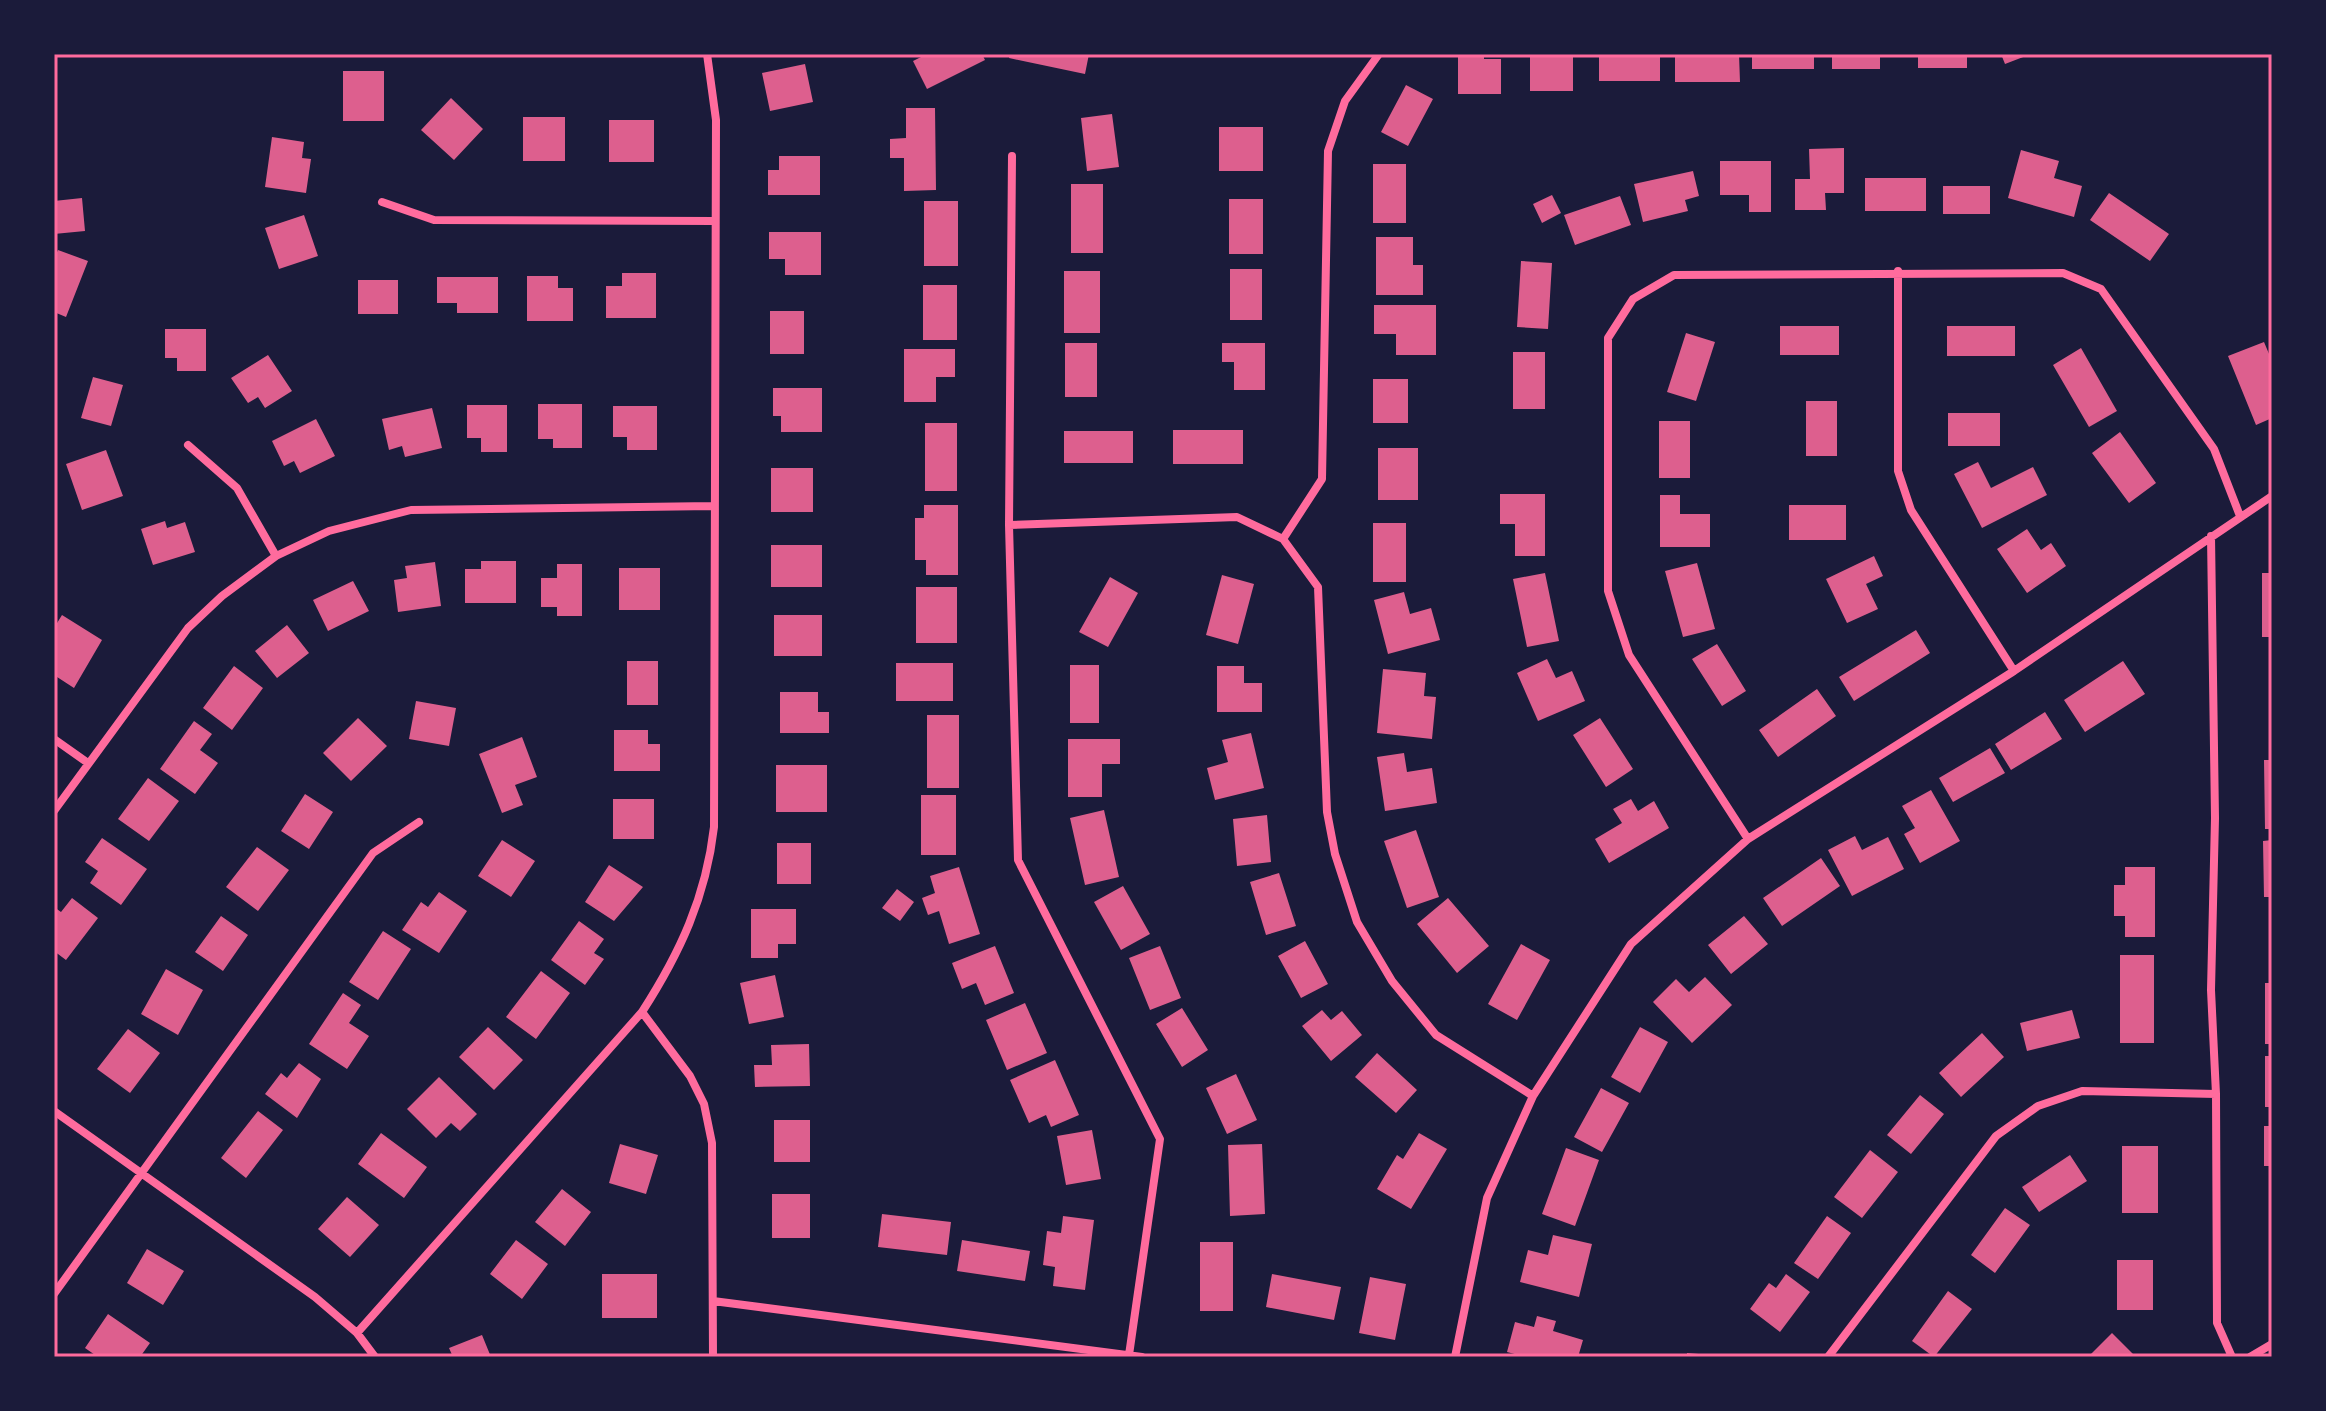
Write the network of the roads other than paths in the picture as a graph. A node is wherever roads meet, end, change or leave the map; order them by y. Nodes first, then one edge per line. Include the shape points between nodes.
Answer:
1 (707, 54) edge
2 (1379, 54) edge
3 (1012, 156) dead end
4 (382, 202) dead end
5 (714, 221) junction
6 (1898, 271) junction
7 (188, 445) dead end
8 (2272, 496) edge
9 (713, 506) junction
10 (2240, 516) junction
11 (1009, 525) junction
12 (2211, 536) junction
13 (1283, 539) junction
14 (276, 556) junction
15 (2014, 671) junction
16 (54, 739) edge
17 (88, 763) junction
18 (54, 811) edge
19 (419, 822) dead end
20 (1748, 839) junction
21 (642, 1012) junction
22 (2216, 1094) junction
23 (1533, 1096) junction
24 (54, 1111) edge
25 (141, 1172) junction
26 (54, 1294) edge
27 (713, 1301) junction
28 (357, 1333) junction
29 (2272, 1344) edge
30 (1129, 1355) junction
31 (375, 1357) edge
32 (713, 1357) edge
33 (1142, 1357) edge
34 (1455, 1357) edge
35 (1828, 1357) edge
36 (2232, 1357) edge
37 (2250, 1357) edge

1 - 5 street via 716,120
2 - 13 street via 1345,101 1328,151 1322,479
3 - 11 street
4 - 5 street via 434,220
5 - 9 street
6 - 10 street via 2063,273 2101,289 2214,449
6 - 15 street via 1898,471 1911,510
6 - 20 street via 1674,275 1633,299 1608,338 1608,591 1629,655
7 - 14 street via 237,488
8 - 10 street
9 - 14 street via 411,510 329,531
9 - 21 street via 714,827 709,870 676,958
10 - 12 street
11 - 13 street via 1237,517
11 - 30 street via 1018,860 1160,1139
12 - 15 street
12 - 22 street via 2211,990
13 - 23 street via 1318,587 1327,812 1357,922 1392,981 1436,1035
14 - 17 street via 188,628
15 - 20 street
16 - 17 street
17 - 18 street
19 - 25 street via 373,853
20 - 23 street via 1631,944
21 - 27 street via 690,1076 704,1104 712,1143
21 - 28 street
22 - 35 street via 2082,1091 2038,1106 1996,1136
22 - 36 street via 2217,1323
23 - 34 street via 1487,1198
24 - 25 street
25 - 26 street
25 - 28 street
27 - 30 street
27 - 32 street
28 - 31 street
29 - 37 street
30 - 33 street

